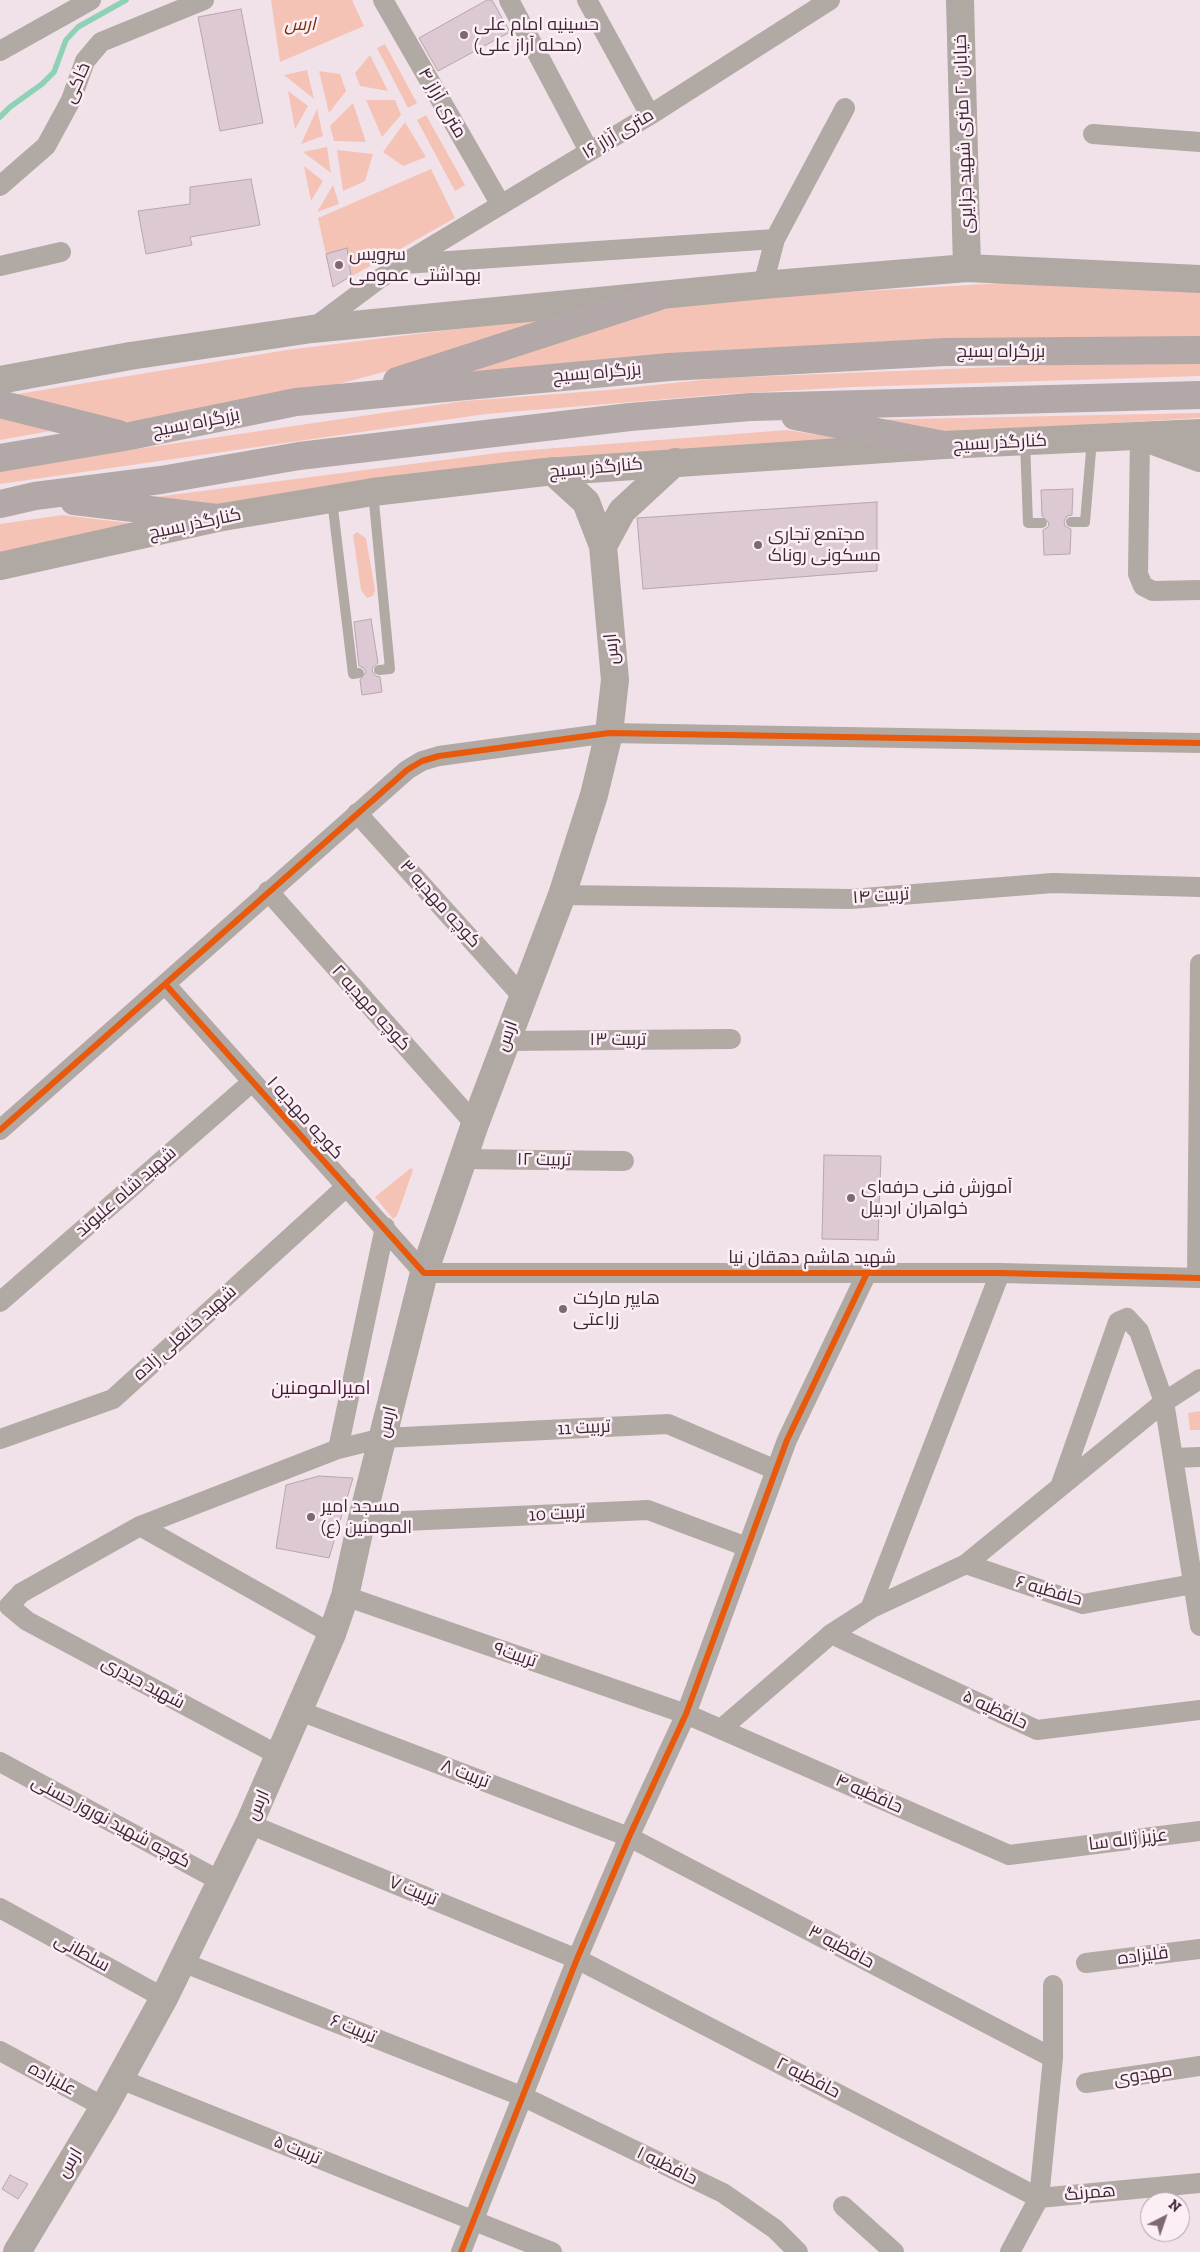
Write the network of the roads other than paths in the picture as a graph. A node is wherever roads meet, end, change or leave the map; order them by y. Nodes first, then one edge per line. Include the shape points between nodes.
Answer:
1 (91, 0) edge
2 (204, 0) edge
3 (382, 0) edge
4 (510, 0) edge
5 (588, 0) edge
6 (830, 0) edge
7 (960, 0) edge
8 (0, 51) edge
9 (845, 108) dead end
10 (650, 115) junction
11 (1093, 134) dead end
12 (1200, 142) edge
13 (588, 151) junction
14 (0, 186) edge
15 (501, 205) junction
16 (775, 240) junction
17 (61, 252) dead end
18 (404, 264) junction
19 (0, 266) edge
20 (967, 268) junction
21 (1200, 279) edge
22 (763, 285) junction
23 (657, 297) junction
24 (312, 329) junction
25 (1200, 350) edge
26 (0, 380) edge
27 (1200, 395) edge
28 (348, 398) junction
29 (0, 404) edge
30 (750, 406) junction
31 (1200, 433) edge
32 (130, 436) junction
33 (1140, 436) junction
34 (1093, 438) junction
35 (1025, 441) junction
36 (944, 446) junction
37 (0, 458) edge
38 (1200, 458) edge
39 (675, 462) junction
40 (552, 471) junction
41 (373, 492) junction
42 (36, 496) junction
43 (332, 499) junction
44 (0, 504) edge
45 (217, 518) junction
46 (1071, 522) dead end
47 (1042, 523) dead end
48 (603, 546) junction
49 (0, 566) edge
50 (1200, 590) edge
51 (379, 670) dead end
52 (359, 673) dead end
53 (609, 733) junction
54 (1200, 743) edge
55 (357, 813) junction
56 (1200, 887) edge
57 (268, 891) junction
58 (562, 894) junction
59 (1200, 964) edge
60 (165, 984) junction
61 (522, 996) junction
62 (731, 1039) dead end
63 (506, 1040) junction
64 (252, 1082) junction
65 (475, 1124) junction
66 (0, 1130) edge
67 (463, 1159) junction
68 (624, 1161) dead end
69 (347, 1186) junction
70 (385, 1227) junction
71 (424, 1273) junction
72 (867, 1273) junction
73 (1000, 1273) junction
74 (1199, 1278) edge
75 (0, 1302) edge
76 (1200, 1379) edge
77 (1164, 1402) junction
78 (383, 1438) junction
79 (0, 1439) edge
80 (338, 1449) junction
81 (1200, 1457) edge
82 (1173, 1458) junction
83 (776, 1470) junction
84 (1060, 1487) junction
85 (361, 1523) junction
86 (140, 1526) junction
87 (747, 1548) junction
88 (1195, 1560) edge
89 (966, 1564) junction
90 (1194, 1584) junction
91 (345, 1596) junction
92 (5, 1606) edge
93 (870, 1609) junction
94 (1200, 1626) edge
95 (332, 1634) junction
96 (830, 1634) junction
97 (1200, 1710) edge
98 (300, 1711) junction
99 (686, 1714) junction
100 (722, 1729) junction
101 (280, 1756) junction
102 (0, 1762) edge
103 (249, 1824) junction
104 (1200, 1831) edge
105 (629, 1837) junction
106 (1055, 1849) joint
107 (222, 1882) junction
108 (0, 1908) edge
109 (1200, 1949) edge
110 (578, 1959) junction
111 (182, 1962) junction
112 (1086, 1963) dead end
113 (1053, 1985) dead end
114 (164, 1998) junction
115 (0, 2051) edge
116 (1053, 2058) junction
117 (1200, 2066) edge
118 (120, 2079) junction
119 (1086, 2083) dead end
120 (524, 2097) junction
121 (104, 2107) junction
122 (1200, 2183) edge
123 (1039, 2198) junction
124 (843, 2206) dead end
125 (474, 2221) junction
126 (17, 2252) edge
127 (461, 2252) edge
128 (552, 2252) edge
129 (798, 2252) edge
130 (894, 2252) edge
131 (1010, 2252) edge

1 - 8 street
2 - 14 street, خاکی via 101,42 85,60 71,100 46,146
3 - 15 street, ۴ متری آراز
4 - 13 street
5 - 10 street
6 - 10 street, ۱۶ متری آراز
7 - 20 main road, خیابان ۲۰ متری شهید جزایری
9 - 16 street
10 - 13 street, ۱۶ متری آراز
11 - 12 street
13 - 15 street, ۱۶ متری آراز
15 - 18 street, ۱۶ متری آراز
16 - 18 street
16 - 22 street
17 - 19 street
18 - 24 street, ۱۶ متری آراز
20 - 21 main road
20 - 22 main road
22 - 23 main road
23 - 24 main road
23 - 28 highway
24 - 26 main road via 130,356
25 - 28 highway, بزرگراه بسیج via 945,352 669,366
27 - 30 highway
28 - 32 highway, بزرگراه بسیج via 296,402
29 - 32 highway
30 - 36 highway
30 - 42 highway via 395,443
31 - 33 main road, کنارگذر بسیج
32 - 37 highway, بزرگراه بسیج
33 - 34 main road, کنارگذر بسیج
33 - 38 main road
33 - 50 street via 1138,574 1143,586 1153,591
34 - 35 main road, کنارگذر بسیج
34 - 46 lane via 1085,522
35 - 36 main road, کنارگذر بسیج
35 - 47 lane via 1028,523
36 - 39 main road, کنارگذر بسیج
39 - 40 main road, کنارگذر بسیج
39 - 48 main road via 622,510
40 - 41 main road, کنارگذر بسیج
40 - 48 main road, ارس via 586,502
41 - 43 main road, کنارگذر بسیج
41 - 51 lane via 390,669
42 - 44 highway
42 - 45 highway
43 - 45 main road, کنارگذر بسیج
43 - 52 lane via 353,674
45 - 49 main road, کنارگذر بسیج
48 - 53 main road, ارس via 615,680
53 - 54 street
53 - 55 street via 422,761
53 - 58 main road, ارس via 594,795
55 - 57 street
55 - 61 street, کوچه مهدیه ۳
56 - 58 street, تربیت ۱۴ via 1053,883 851,899
57 - 60 street
57 - 65 street, کوچه مهدیه ۲
58 - 61 main road, ارس
59 - 74 street
60 - 64 street, کوچه مهدیه ۱
60 - 66 street
61 - 63 main road, ارس
62 - 63 street, تربیت ۱۳
63 - 65 main road, ارس
64 - 69 street, کوچه مهدیه ۱
64 - 75 street, شهید شاه علیوند
65 - 67 main road, ارس
67 - 68 street, تربیت ۱۲
67 - 71 main road, ارس
69 - 70 street, کوچه مهدیه ۱
69 - 79 street, شهید خانعلی زاده via 113,1399
70 - 71 street, کوچه مهدیه ۱
70 - 80 street
71 - 72 street, شهید هاشم دهقان نیا
71 - 78 main road, ارس
72 - 73 street, شهید هاشم دهقان نیا
72 - 83 street via 786,1440
73 - 74 street, شهید هاشم دهقان نیا
73 - 93 street
76 - 77 street
77 - 82 street
77 - 84 street
77 - 84 street via 1139,1331 1128,1318 1118,1322
78 - 80 street, تربیت 11
78 - 83 street, تربیت 11 via 668,1424
78 - 85 main road, ارس
80 - 86 street, تربیت 11
81 - 82 street
82 - 88 street
83 - 87 street
84 - 89 street
85 - 87 street, تربیت 10 via 648,1510
85 - 91 main road, ارس
86 - 92 street, تربیت 11 via 21,1593
86 - 95 street
87 - 99 street
88 - 90 street
89 - 90 street, حافظیه ۶ via 1083,1604
89 - 93 street
90 - 94 street
91 - 95 main road, ارس
91 - 99 street, تربیت۹
92 - 101 street, شهید حیدری via 27,1621
93 - 96 street
95 - 98 main road, ارس
96 - 97 street, حافظیه ۵ via 1037,1730
96 - 100 street
98 - 101 main road, ارس
98 - 105 street, تربیت ۸
99 - 100 street, حافظیه ۴
99 - 105 street
100 - 106 street, حافظیه ۴ via 1008,1855
101 - 103 main road, ارس
102 - 107 street, کوچه شهید نوروز حسنی
103 - 107 main road, ارس
103 - 110 street, تربیت ۷
104 - 106 street, عزیز ژاله سا
105 - 110 street
105 - 116 street, حافظیه ۳
107 - 111 main road, ارس
108 - 114 street, سلطانی
109 - 112 street, قلیزاده
110 - 120 street
110 - 123 street, حافظیه ۲
111 - 114 main road, ارس
111 - 120 street, تربیت ۶
113 - 116 street
114 - 118 main road, ارس
115 - 121 street, علیزاده
116 - 123 street
117 - 119 street, مهدوی
118 - 121 main road, ارس
118 - 125 street, تربیت ۵
120 - 125 street
120 - 129 street, حافظیه ۱ via 722,2193 775,2229
121 - 126 main road, ارس
122 - 123 street, همرنگ
123 - 131 street
124 - 130 street
125 - 127 street
125 - 128 street, تربیت ۵

